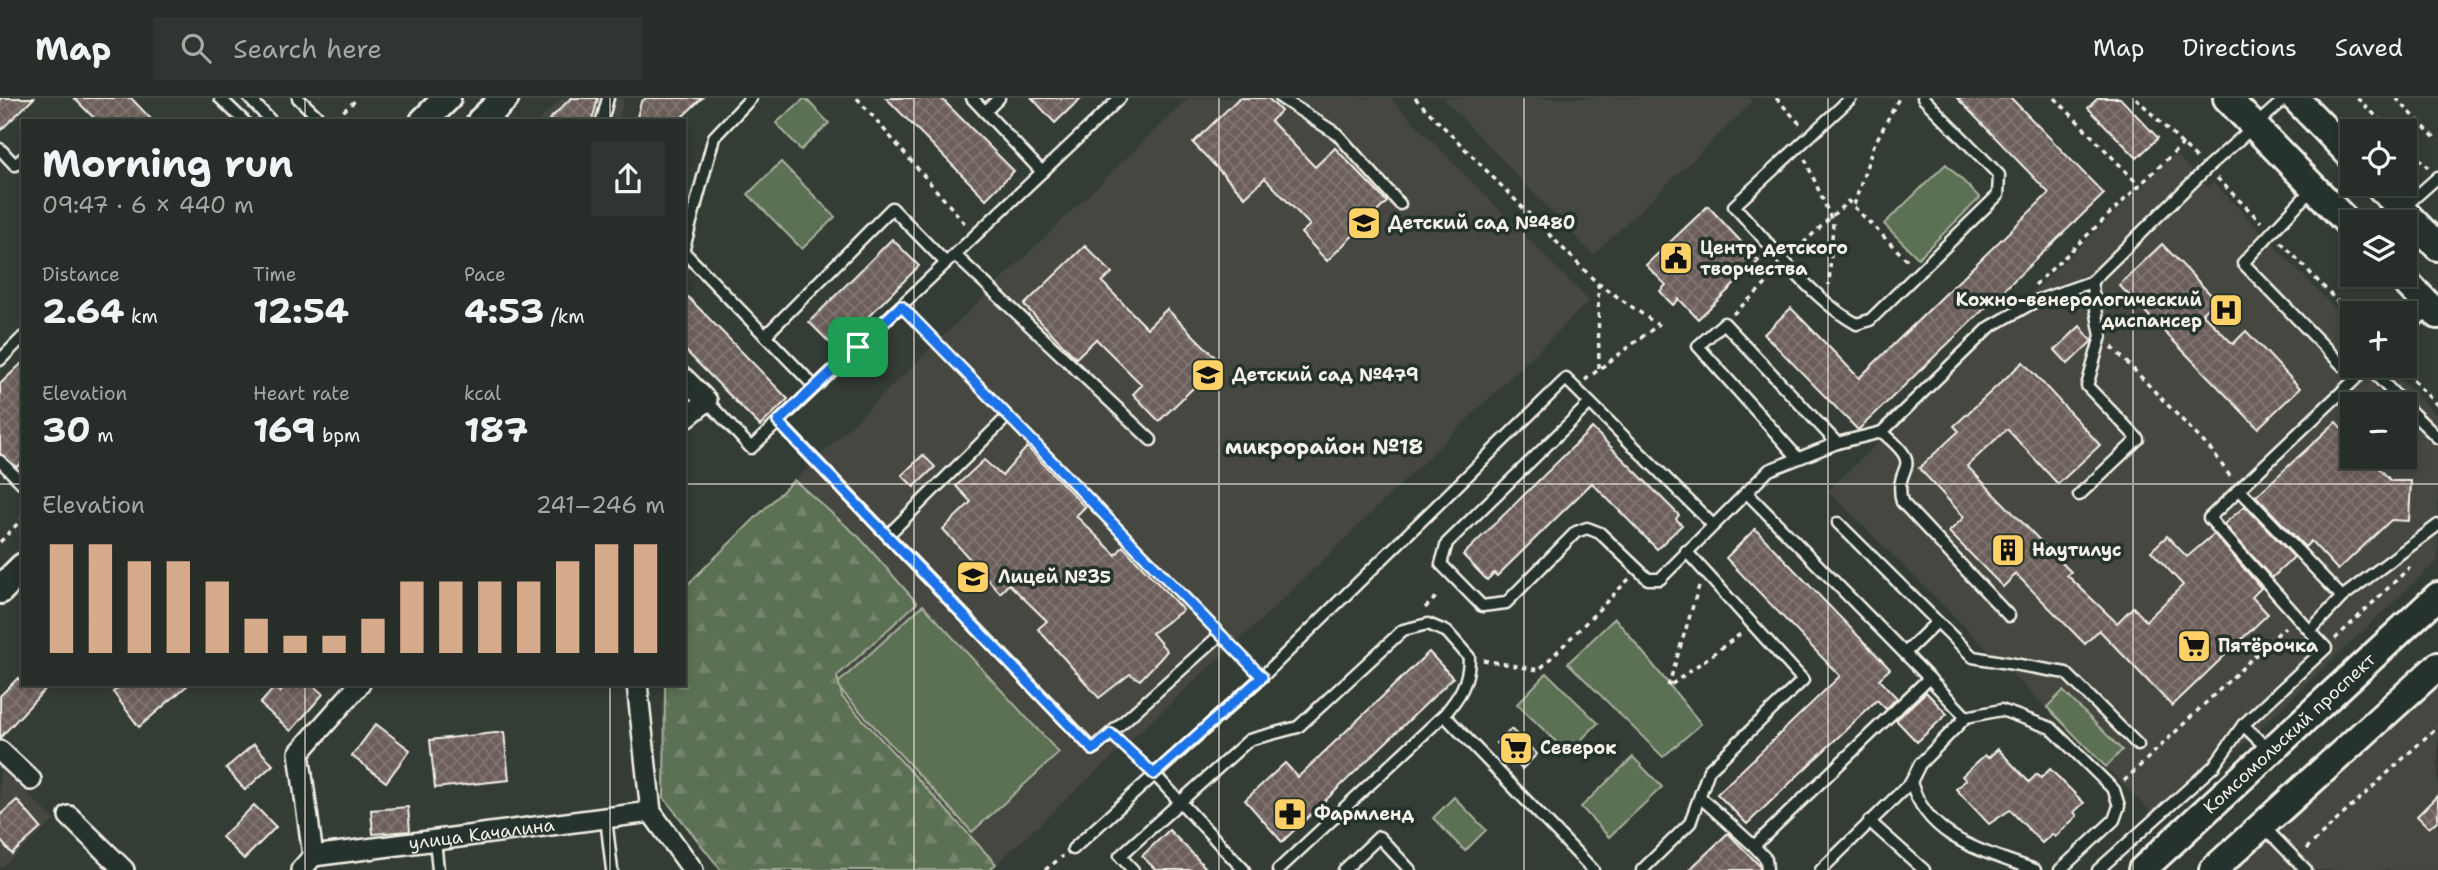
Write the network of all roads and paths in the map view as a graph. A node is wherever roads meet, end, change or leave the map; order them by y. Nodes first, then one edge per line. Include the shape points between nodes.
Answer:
1 (220, 98) edge
2 (249, 98) edge
3 (298, 98) edge
4 (358, 98) edge
5 (447, 98) edge
6 (505, 98) edge
7 (608, 98) edge
8 (751, 98) edge
9 (857, 98) edge
10 (972, 98) edge
11 (999, 98) edge
12 (1121, 98) edge
13 (1281, 98) edge
14 (1415, 98) edge
15 (1776, 98) edge
16 (1851, 98) edge
17 (1899, 98) edge
18 (1923, 98) edge
19 (2055, 98) edge
20 (2136, 98) edge
21 (2227, 98) edge
22 (2286, 98) edge
23 (2295, 98) edge
24 (2357, 98) edge
25 (2396, 98) edge
26 (985, 112) junction
27 (242, 119) edge
28 (269, 119) edge
29 (320, 119) edge
30 (336, 119) edge
31 (428, 119) edge
32 (483, 119) edge
33 (603, 119) edge
34 (2379, 119) edge
35 (2255, 128) junction
36 (1811, 135) junction
37 (2438, 141) edge
38 (2183, 144) junction
39 (2340, 145) edge
40 (1799, 146) junction
41 (0, 149) edge
42 (2417, 157) edge
43 (21, 160) edge
44 (2207, 168) junction
45 (1042, 172) junction
46 (2438, 177) edge
47 (2140, 186) junction
48 (2314, 187) junction
49 (2389, 196) edge
50 (1400, 204) dead end
51 (1854, 206) junction
52 (2402, 209) junction
53 (2340, 214) edge
54 (1831, 217) junction
55 (2272, 233) junction
56 (975, 235) junction
57 (686, 242) edge
58 (2438, 247) edge
59 (686, 252) edge
60 (955, 255) junction
61 (1786, 262) junction
62 (946, 263) junction
63 (1918, 272) junction
64 (2091, 282) junction
65 (1598, 284) junction
66 (2411, 287) edge
67 (2030, 289) dead end
68 (1828, 302) junction
69 (2340, 304) edge
70 (901, 306) junction
71 (2434, 311) edge
72 (1724, 323) junction
73 (2417, 323) edge
74 (765, 336) junction
75 (2101, 336) junction
76 (21, 339) edge
77 (0, 360) edge
78 (2340, 363) edge
79 (1600, 368) junction
80 (2356, 378) edge
81 (2380, 378) edge
82 (2410, 378) edge
83 (686, 380) edge
84 (815, 387) junction
85 (1575, 387) junction
86 (2393, 392) edge
87 (707, 401) junction
88 (1590, 403) junction
89 (2438, 407) edge
90 (686, 417) edge
91 (1007, 417) junction
92 (2417, 417) edge
93 (778, 422) junction
94 (1882, 432) junction
95 (2438, 439) edge
96 (1151, 440) dead end
97 (1837, 443) junction
98 (1798, 458) junction
99 (0, 461) edge
100 (21, 482) edge
101 (2239, 489) junction
102 (1746, 492) junction
103 (2079, 495) dead end
104 (21, 520) edge
105 (1838, 523) dead end
106 (1713, 525) junction
107 (2438, 525) edge
108 (888, 535) junction
109 (0, 542) edge
110 (1686, 551) junction
111 (2419, 558) dead end
112 (21, 569) edge
113 (1638, 570) junction
114 (1704, 570) junction
115 (0, 590) edge
116 (2438, 596) edge
117 (2342, 597) junction
118 (2297, 615) junction
119 (2009, 616) dead end
120 (1937, 622) junction
121 (1753, 625) junction
122 (2310, 631) junction
123 (1220, 635) junction
124 (2326, 648) junction
125 (1906, 652) junction
126 (1469, 657) junction
127 (2438, 666) edge
128 (1262, 677) junction
129 (1928, 678) junction
130 (358, 686) edge
131 (637, 686) edge
132 (1444, 715) junction
133 (1966, 717) junction
134 (2243, 725) junction
135 (2438, 726) edge
136 (1111, 734) junction
137 (2138, 745) dead end
138 (0, 751) edge
139 (2270, 751) junction
140 (1154, 774) junction
141 (31, 780) dead end
142 (1910, 782) junction
143 (2114, 790) junction
144 (1700, 797) junction
145 (1179, 801) junction
146 (651, 812) junction
147 (69, 816) dead end
148 (606, 818) junction
149 (1869, 821) junction
150 (2262, 825) junction
151 (435, 840) junction
152 (1754, 846) junction
153 (1073, 849) joint
154 (2295, 859) junction
155 (307, 863) edge
156 (124, 870) edge
157 (438, 870) edge
158 (612, 870) edge
159 (693, 870) edge
160 (1045, 870) edge
161 (1133, 870) edge
162 (1244, 870) edge
163 (1278, 870) edge
164 (1344, 870) edge
165 (1410, 870) edge
166 (1593, 870) edge
167 (1642, 870) edge
168 (1767, 870) edge
169 (1821, 870) edge
170 (1924, 870) edge
171 (2035, 870) edge
172 (2060, 870) edge
173 (2098, 870) edge
174 (2142, 870) edge
175 (2213, 870) edge
176 (2305, 870) edge

1 - 27 lane
2 - 28 lane
3 - 29 lane
4 - 30 path
5 - 31 street
6 - 32 street
7 - 33 lane
8 - 57 lane via 714,137
9 - 56 path
10 - 26 lane
11 - 26 lane
12 - 45 lane
13 - 50 lane via 1337,134
14 - 65 path
15 - 36 path
16 - 36 lane
17 - 51 path via 1873,147
18 - 63 lane via 1999,175 1998,195
19 - 47 path
20 - 38 path
21 - 35 street
22 - 35 lane
23 - 39 street
24 - 34 path
25 - 37 path
26 - 45 lane
35 - 44 lane
35 - 48 street
36 - 40 lane
38 - 44 path
38 - 47 path
40 - 54 path
40 - 61 lane via 1734,206
41 - 43 lane via 15,165
42 - 46 path
44 - 55 path
44 - 64 lane
45 - 56 lane
46 - 52 lane
47 - 67 path
48 - 53 street
48 - 55 lane
49 - 52 street
51 - 54 path via 1848,201
51 - 63 path
52 - 58 street
54 - 61 path
54 - 68 path
55 - 69 path
55 - 78 lane via 2243,263
56 - 60 lane
59 - 74 lane
60 - 62 lane
60 - 96 lane
61 - 68 lane
61 - 72 path
62 - 70 lane
62 - 74 lane via 892,208
63 - 68 lane via 1870,320 1857,324
64 - 75 lane
64 - 94 lane via 2036,301 1990,327
65 - 79 path
65 - 79 path via 1658,325
66 - 71 street
70 - 84 lane
70 - 91 path
71 - 73 lane
72 - 97 lane
72 - 98 lane via 1698,346
74 - 84 lane
75 - 101 path via 2212,452
75 - 103 lane via 2088,386 2138,439
76 - 77 lane
79 - 85 path
80 - 101 lane
81 - 86 lane
82 - 89 path
83 - 87 street
84 - 93 lane
85 - 88 lane
85 - 128 lane via 1566,379
87 - 90 street
87 - 93 lane via 751,448
88 - 106 lane
88 - 113 lane via 1447,543 1441,564 1482,606 1506,603 1576,532 1587,528 1600,533
91 - 108 lane
91 - 123 path
92 - 95 lane
93 - 108 lane
94 - 97 lane
94 - 119 lane via 1908,460 1899,490 1902,502
97 - 98 lane
98 - 102 lane via 1769,470
99 - 100 lane
101 - 117 lane
101 - 118 lane via 2209,518
102 - 106 lane
102 - 125 lane
104 - 109 path
105 - 120 lane
106 - 110 lane
107 - 117 lane
108 - 136 lane via 1093,750
110 - 113 lane via 1660,579 1648,579
110 - 114 lane
111 - 124 path
112 - 115 street
113 - 126 path via 1539,670
114 - 121 lane
114 - 121 path via 1668,687
116 - 139 street, Комсомольский проспект
117 - 122 lane
118 - 122 lane
118 - 143 path
120 - 125 lane
120 - 137 lane via 1973,657 2066,673
121 - 144 lane via 1803,680 1709,770
122 - 124 lane
123 - 128 path
123 - 136 lane
124 - 134 lane
125 - 129 lane
126 - 132 lane via 1469,675 1461,695
126 - 145 lane via 1447,632 1428,624 1403,630 1298,727 1249,740
127 - 150 street
128 - 140 lane
129 - 133 lane
129 - 152 lane
130 - 155 street via 299,753
131 - 146 street
132 - 163 lane
132 - 166 lane
133 - 142 lane via 1920,764
133 - 143 lane via 2001,710 2051,728
134 - 139 lane
134 - 173 lane via 2214,766
135 - 154 path
136 - 140 path
138 - 141 street
139 - 174 street, Комсомольский проспект
140 - 145 lane
140 - 153 lane
142 - 149 lane
142 - 171 lane via 1917,803 1956,841
143 - 172 lane via 2119,806 2114,820
144 - 152 lane
144 - 167 lane via 1690,823
145 - 161 lane via 1119,856
145 - 162 lane
146 - 148 street, улица Качалина
146 - 159 street
147 - 156 street
148 - 151 street, улица Качалина
148 - 158 lane
149 - 169 lane
149 - 170 lane
150 - 154 lane
150 - 175 street
151 - 155 street, улица Качалина
151 - 157 lane
152 - 168 lane via 1766,859
153 - 160 path
154 - 176 lane
164 - 165 lane via 1379,837

